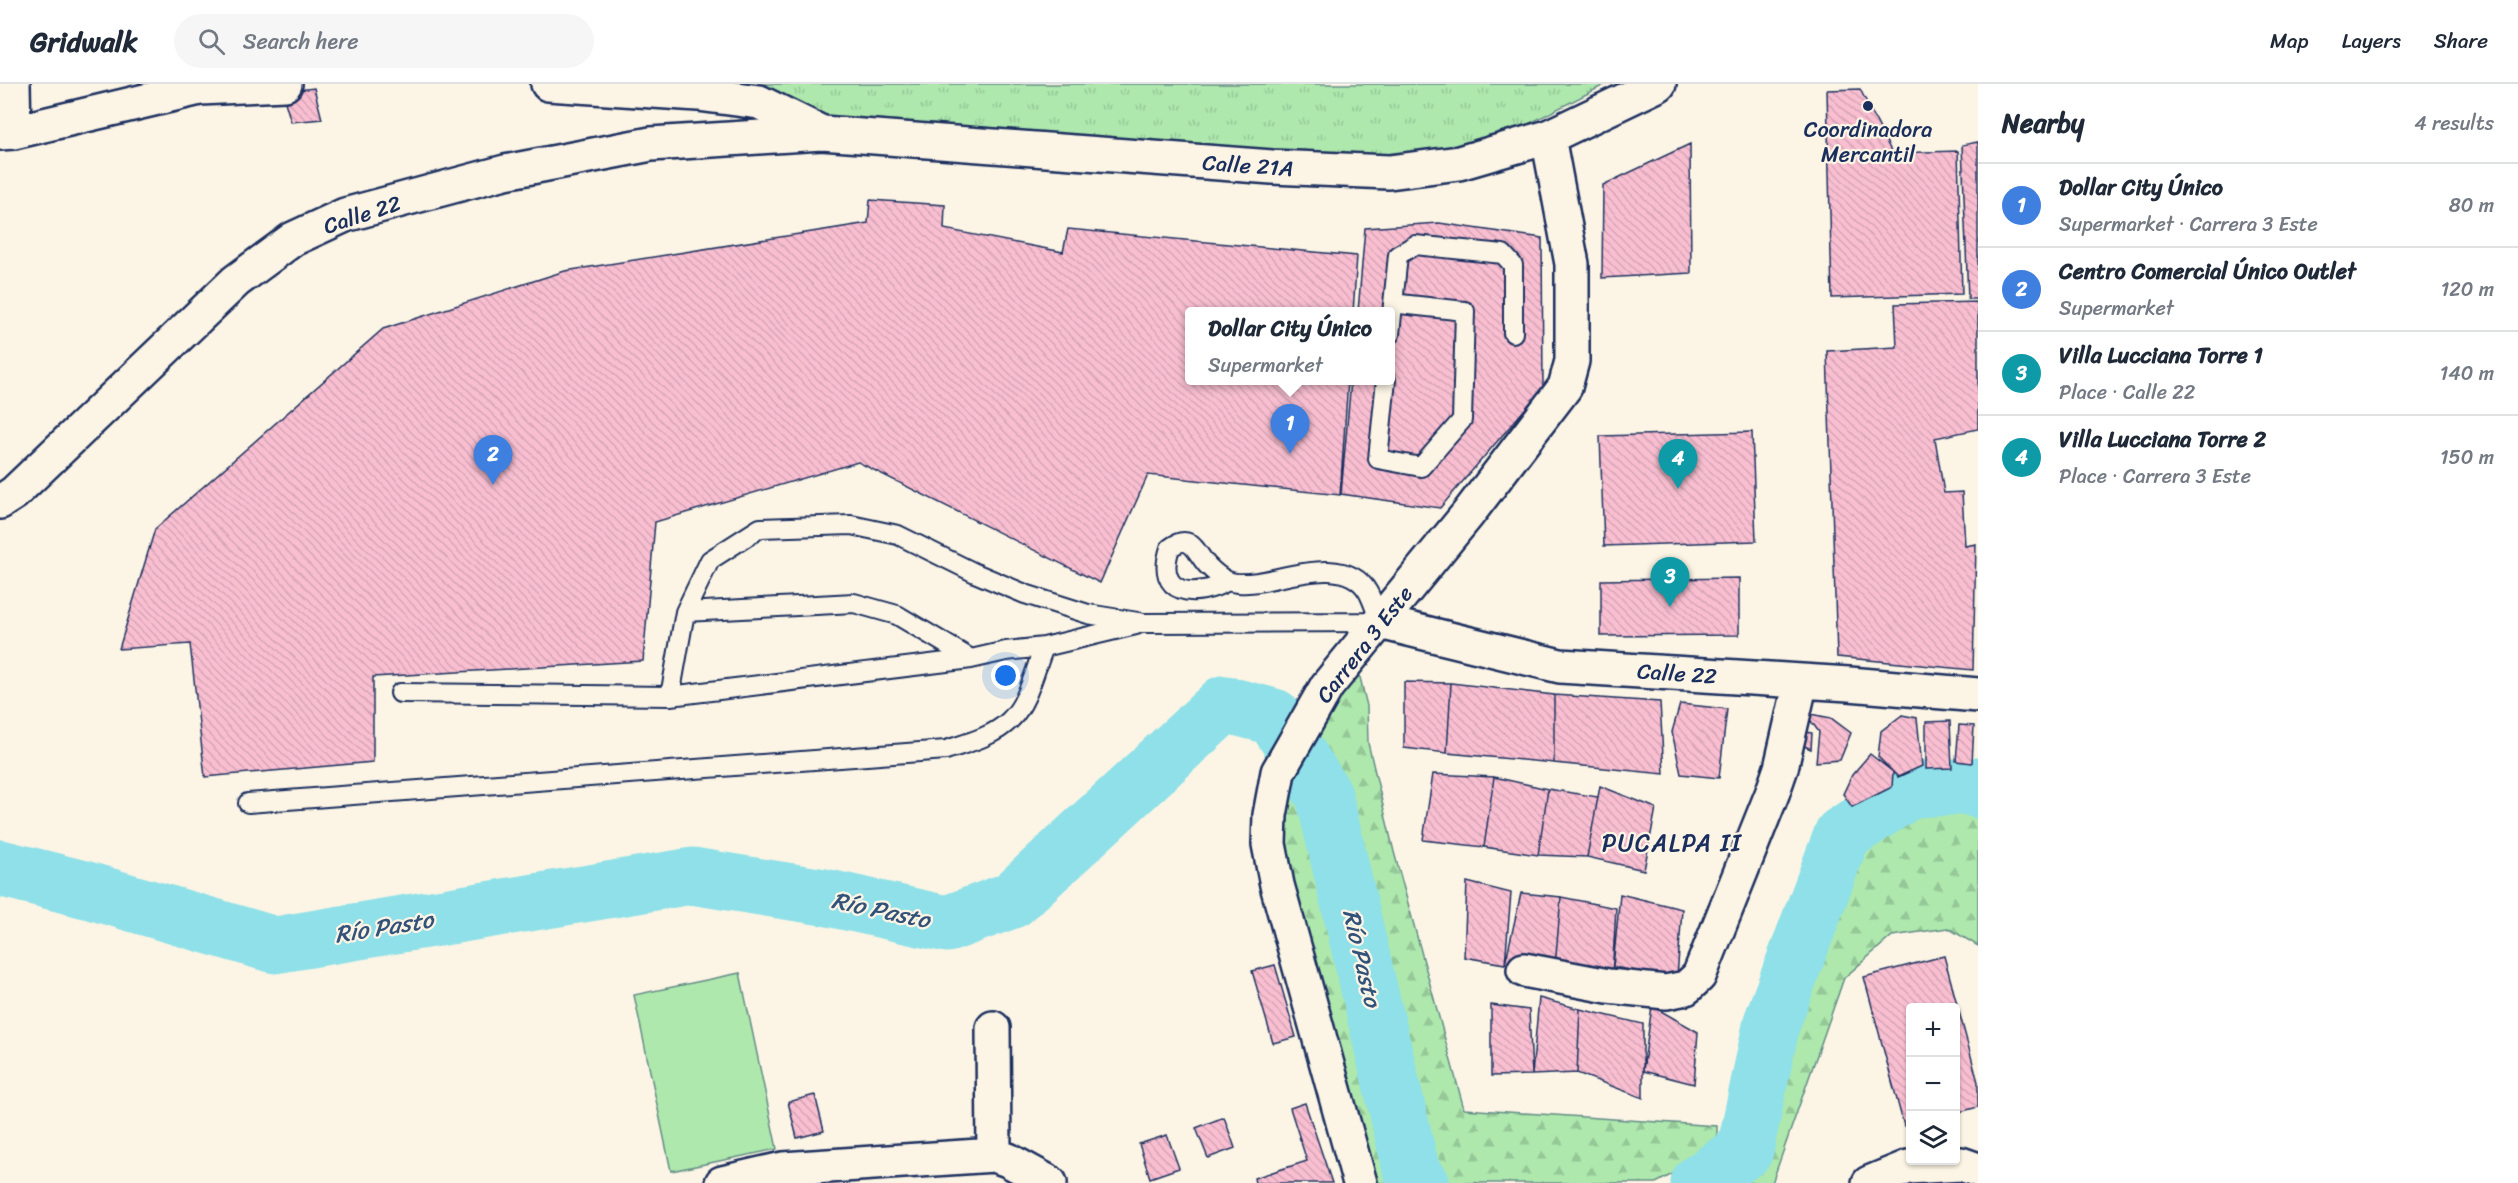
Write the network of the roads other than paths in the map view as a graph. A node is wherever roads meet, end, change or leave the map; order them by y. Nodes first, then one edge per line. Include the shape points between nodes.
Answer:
1 (285, 84) edge
2 (548, 84) edge
3 (1659, 84) edge
4 (20, 86) edge
5 (200, 86) edge
6 (7, 132) edge
7 (822, 133) junction
8 (1548, 137) junction
9 (1400, 304) dead end
10 (1393, 307) edge
11 (1513, 333) dead end
12 (1386, 385) edge
13 (0, 502) edge
14 (1228, 582) dead end
15 (685, 612) junction
16 (1380, 622) junction
17 (1144, 623) junction
18 (1044, 647) junction
19 (971, 659) junction
20 (1801, 681) junction
21 (400, 693) dead end
22 (1978, 695) edge
23 (670, 696) junction
24 (248, 803) dead end
25 (1524, 970) dead end
26 (993, 1028) dead end
27 (994, 1155) junction
28 (1978, 1170) edge
29 (722, 1183) edge
30 (1050, 1183) edge
31 (1360, 1183) edge
32 (1869, 1183) edge

1 - 5 street
2 - 7 street via 759,102
3 - 8 street, Calle 21A
4 - 6 street
5 - 6 street
7 - 8 street, Calle 21A via 1272,167 1389,172 1459,163
7 - 13 street, Calle 22 via 651,144 505,172 345,215 293,239 236,281 14,493
8 - 16 street, Carrera 3 Este via 1572,264 1572,361 1565,387
9 - 12 lane via 1465,311 1462,420 1421,467 1378,459
10 - 11 lane via 1398,255 1415,245 1503,254 1513,265
14 - 16 lane via 1258,582 1299,572 1347,573 1367,590
15 - 17 lane via 710,560 760,528 851,525 898,535 1025,594 1088,614
15 - 19 lane via 854,603 897,615
15 - 23 lane
16 - 17 lane
16 - 20 street, Calle 22 via 1560,666
16 - 31 street, Carrera 3 Este via 1327,686 1278,772 1270,815 1269,844 1277,885
17 - 18 lane
18 - 19 lane
18 - 24 lane via 1022,702 1010,720 982,738 945,750
19 - 23 lane
20 - 22 street, Calle 22
20 - 25 street via 1772,794 1693,983 1666,992
21 - 23 lane
26 - 27 street
27 - 29 street via 783,1169
27 - 30 street
28 - 32 street via 1961,1164 1908,1167

